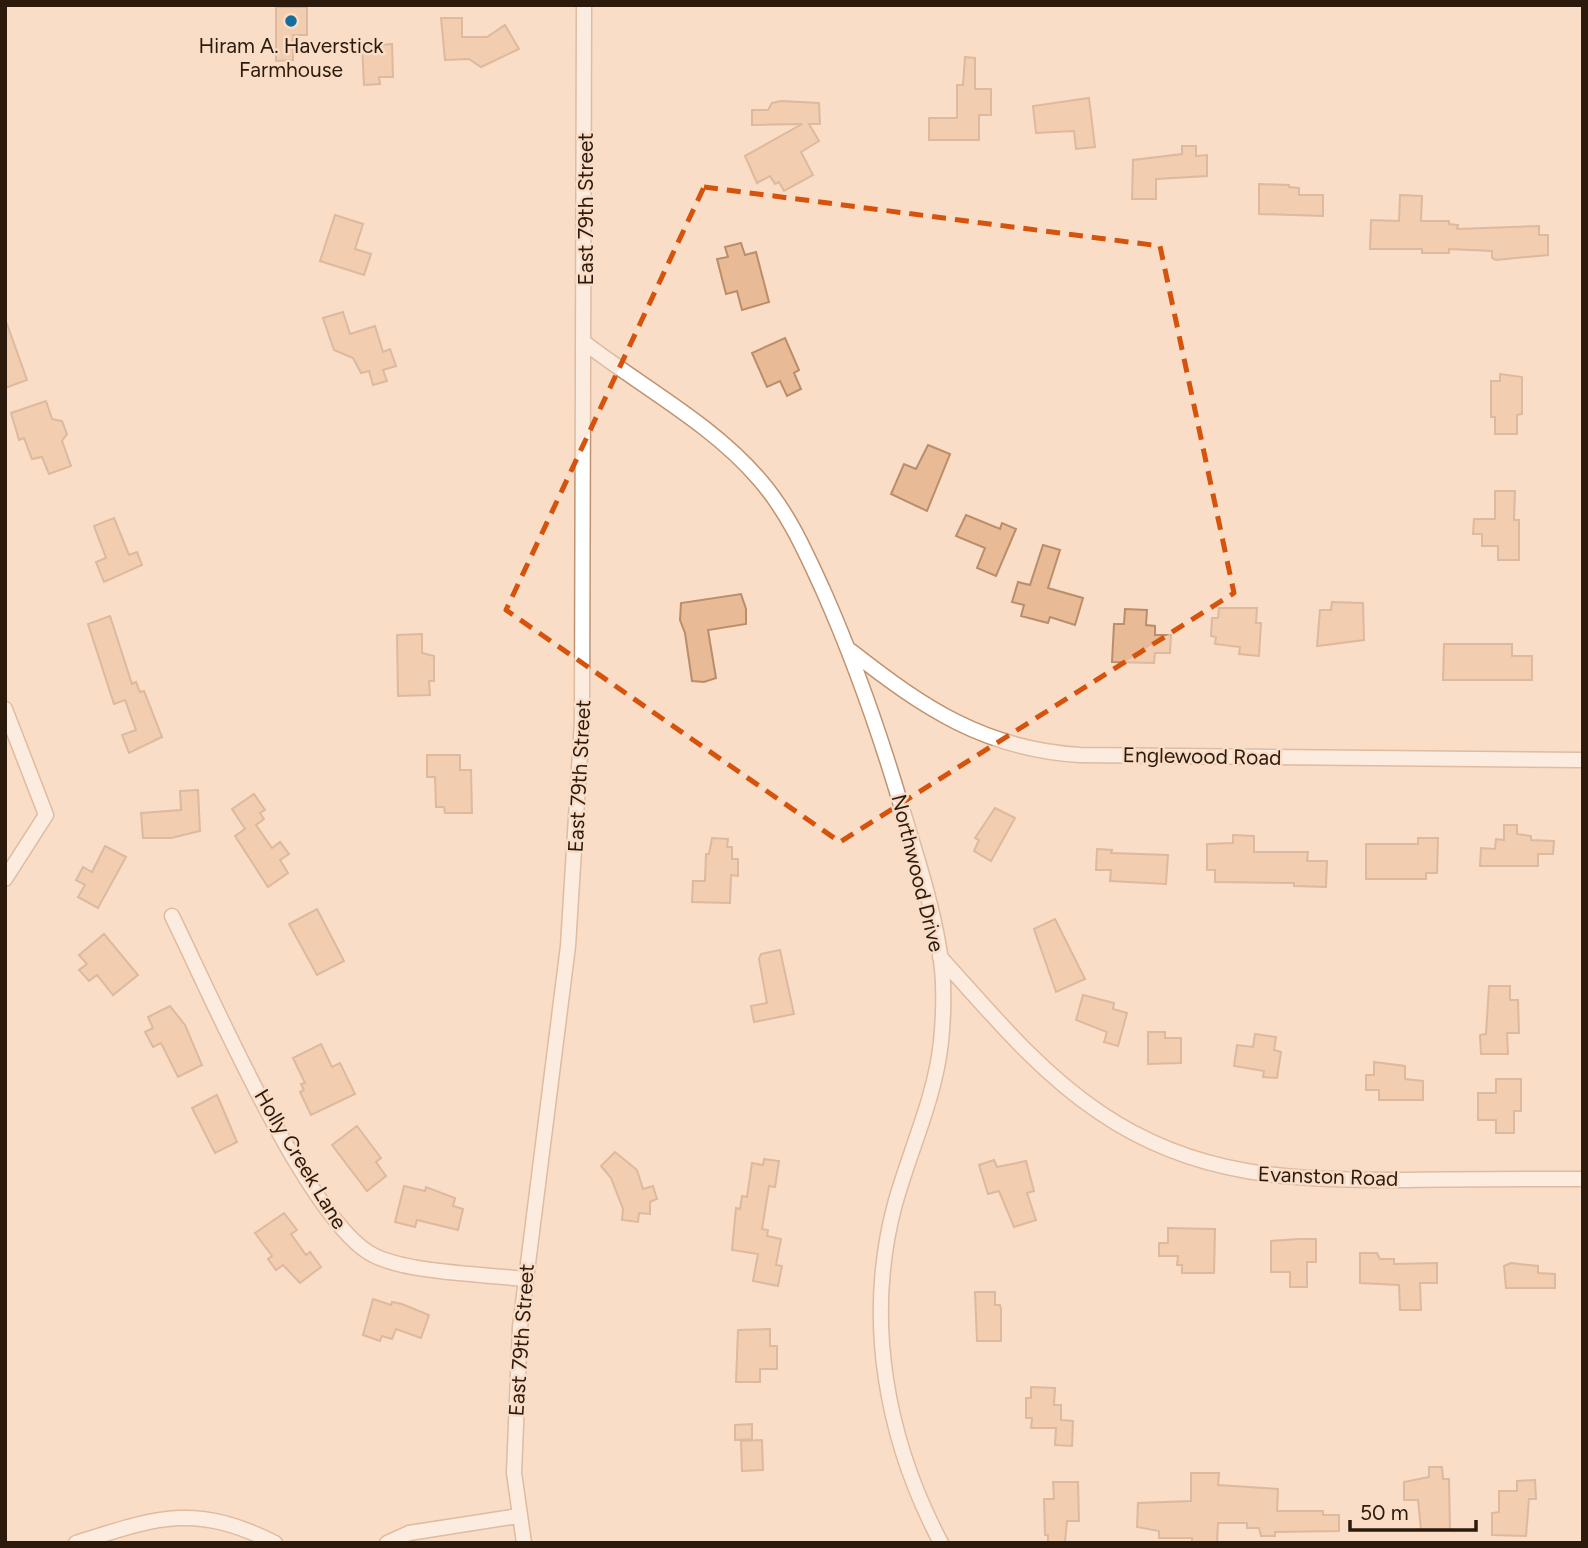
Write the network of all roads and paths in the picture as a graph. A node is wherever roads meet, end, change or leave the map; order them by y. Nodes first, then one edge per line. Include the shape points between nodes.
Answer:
1 (584, 5) edge
2 (585, 343) junction
3 (850, 650) junction
4 (5, 709) edge
5 (1583, 760) edge
6 (5, 879) edge
7 (172, 916) dead end
8 (940, 957) junction
9 (1583, 1179) edge
10 (524, 1279) junction
11 (518, 1516) junction
12 (76, 1543) edge
13 (275, 1543) edge
14 (387, 1543) edge
15 (524, 1543) edge
16 (942, 1543) edge

1 - 2 street, East 79th Street
2 - 3 street, Northwood Drive via 714,436 761,481 802,544
2 - 10 street, East 79th Street via 578,822 563,985
3 - 5 street, Englewood Road via 878,674 954,723 993,739 1046,752
3 - 8 street, Northwood Drive via 909,829 936,925
4 - 6 street via 46,815
7 - 10 street, Holly Creek Lane via 280,1133 349,1238 374,1256 397,1263
8 - 9 street, Evanston Road via 1010,1035 1089,1105 1138,1135 1198,1161 1247,1173 1311,1180
8 - 16 street, Northwood Drive via 941,1044 930,1096 893,1214 883,1271 881,1333 887,1390 900,1445
10 - 11 street, East 79th Street via 514,1473
11 - 14 street via 409,1533
11 - 15 street, East 79th Street
12 - 13 street via 148,1522 190,1517 224,1521

